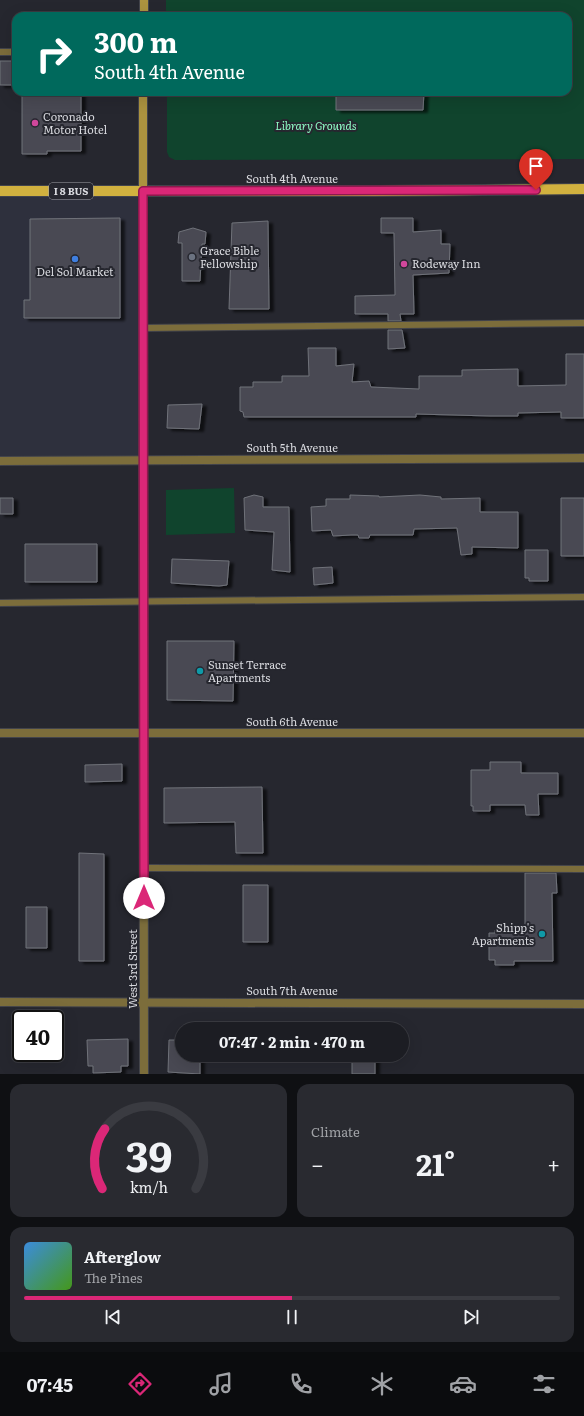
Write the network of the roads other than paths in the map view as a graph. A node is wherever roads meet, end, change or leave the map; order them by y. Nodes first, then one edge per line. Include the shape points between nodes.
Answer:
1 (144, 0) edge
2 (144, 12) edge
3 (0, 52) edge
4 (12, 52) edge
5 (143, 96) edge
6 (584, 189) edge
7 (0, 191) edge
8 (143, 191) junction
9 (584, 323) edge
10 (143, 328) junction
11 (584, 458) edge
12 (143, 460) junction
13 (0, 461) edge
14 (584, 597) edge
15 (143, 601) junction
16 (0, 603) edge
17 (0, 733) edge
18 (143, 733) junction
19 (584, 733) edge
20 (144, 868) junction
21 (584, 869) edge
22 (144, 1001) junction
23 (0, 1002) edge
24 (584, 1004) edge
25 (144, 1074) edge

1 - 2 main road
3 - 4 lane
5 - 8 main road
6 - 8 main road, South 4th Avenue / I 8 BUS
7 - 8 main road, South 4th Avenue / I 8 BUS
8 - 10 street, West 3rd Street
9 - 10 lane
10 - 12 street, West 3rd Street
11 - 12 street, South 5th Avenue
12 - 13 street, South 5th Avenue
12 - 15 street, West 3rd Street
14 - 15 lane
15 - 16 lane
15 - 18 street, West 3rd Street
17 - 18 street, South 6th Avenue
18 - 19 street, South 6th Avenue
18 - 20 street, West 3rd Street
20 - 21 lane
20 - 22 street, West 3rd Street
22 - 23 street, South 7th Avenue
22 - 24 street, South 7th Avenue
22 - 25 street, West 3rd Street

